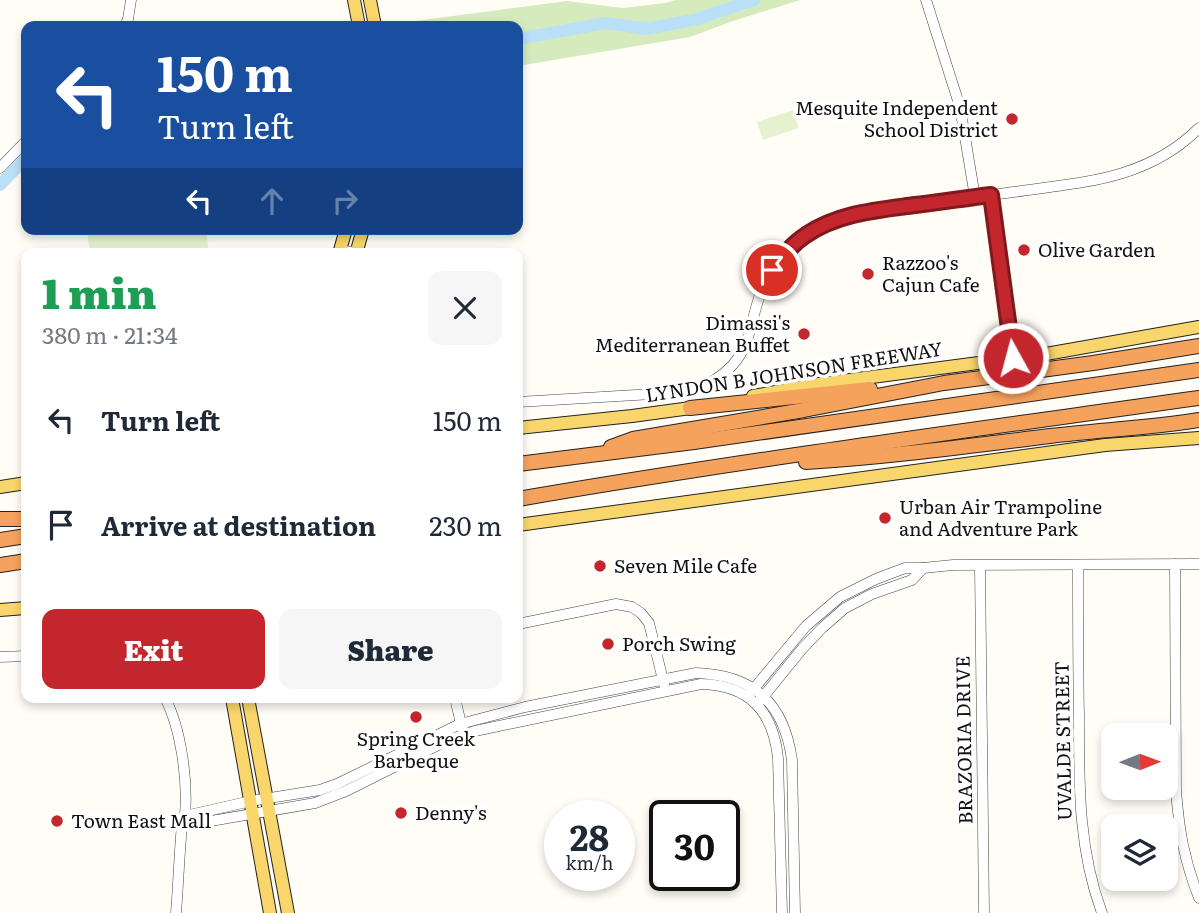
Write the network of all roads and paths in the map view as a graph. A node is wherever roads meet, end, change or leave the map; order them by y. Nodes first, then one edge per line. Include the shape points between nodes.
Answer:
1 (131, 0) edge
2 (354, 0) edge
3 (370, 0) edge
4 (926, 0) edge
5 (127, 21) edge
6 (358, 21) edge
7 (374, 21) edge
8 (1199, 128) edge
9 (21, 146) edge
10 (0, 168) edge
11 (991, 195) junction
12 (975, 197) junction
13 (1199, 327) edge
14 (1199, 346) edge
15 (1013, 358) junction
16 (1199, 370) edge
17 (924, 387) junction
18 (1199, 398) edge
19 (523, 402) edge
20 (690, 408) junction
21 (1199, 420) edge
22 (523, 427) edge
23 (1199, 438) edge
24 (584, 456) junction
25 (759, 461) junction
26 (523, 463) edge
27 (21, 484) edge
28 (0, 487) edge
29 (523, 498) edge
30 (0, 519) edge
31 (21, 519) edge
32 (523, 524) edge
33 (21, 537) edge
34 (0, 540) edge
35 (21, 562) edge
36 (1175, 564) junction
37 (1199, 564) edge
38 (1078, 565) junction
39 (0, 566) edge
40 (980, 566) junction
41 (923, 568) junction
42 (21, 609) edge
43 (0, 610) edge
44 (812, 620) junction
45 (523, 624) edge
46 (820, 630) junction
47 (21, 656) edge
48 (0, 657) edge
49 (663, 680) junction
50 (666, 691) junction
51 (750, 693) junction
52 (561, 700) junction
53 (760, 701) junction
54 (167, 703) edge
55 (233, 703) edge
56 (249, 703) edge
57 (456, 703) edge
58 (564, 712) junction
59 (460, 724) junction
60 (463, 735) junction
61 (381, 768) junction
62 (251, 801) junction
63 (268, 805) junction
64 (253, 815) junction
65 (183, 821) junction
66 (780, 835) junction
67 (793, 835) junction
68 (1194, 871) edge
69 (1199, 898) edge
70 (176, 913) edge
71 (270, 913) edge
72 (288, 913) edge
73 (782, 913) edge
74 (794, 913) edge
75 (984, 913) edge
76 (1102, 913) edge

1 - 5 street
2 - 6 main road
3 - 7 main road
4 - 12 street via 960,107
8 - 11 street via 1166,155 1128,173
9 - 10 street
11 - 12 street
11 - 15 street
12 - 19 street via 853,215 803,237 786,251 766,281 742,351 707,385 686,392
13 - 15 main road, LYNDON B JOHNSON FREEWAY
14 - 17 highway
15 - 20 main road, LYNDON B JOHNSON FREEWAY via 819,384
16 - 24 highway
17 - 20 highway
17 - 24 highway via 633,439
18 - 25 highway
20 - 22 main road, LYNDON B JOHNSON FREEWAY
21 - 25 highway via 857,459
23 - 32 main road via 1078,449
24 - 26 highway
25 - 29 highway
27 - 28 main road
30 - 31 highway
33 - 34 highway
35 - 39 highway
36 - 37 street
36 - 38 street
36 - 68 street via 1176,790 1181,843
38 - 40 street
38 - 76 street, UVALDE STREET via 1079,790 1083,844
40 - 41 street
40 - 75 street, BRAZORIA DRIVE
41 - 44 street via 905,568 876,579 840,597
41 - 46 street via 912,580 845,608
42 - 43 main road
44 - 46 street
44 - 51 street
45 - 49 street via 616,604 632,607 649,623
46 - 53 street
47 - 48 street
49 - 50 street
49 - 51 street via 716,674 736,679
49 - 52 street
50 - 51 street via 714,684
50 - 58 street
51 - 53 street
52 - 58 street
52 - 59 street
53 - 66 street via 776,738
53 - 67 street via 770,703 789,740
54 - 65 street via 178,736 185,792
55 - 62 main road
56 - 63 main road
57 - 59 street
58 - 60 street
59 - 60 street
59 - 61 street
60 - 61 street
61 - 63 street
62 - 63 street
62 - 64 main road
62 - 65 street
63 - 64 street
63 - 72 main road
64 - 65 street
64 - 71 main road
65 - 70 street
66 - 67 street
66 - 73 street
67 - 74 street
68 - 69 street

